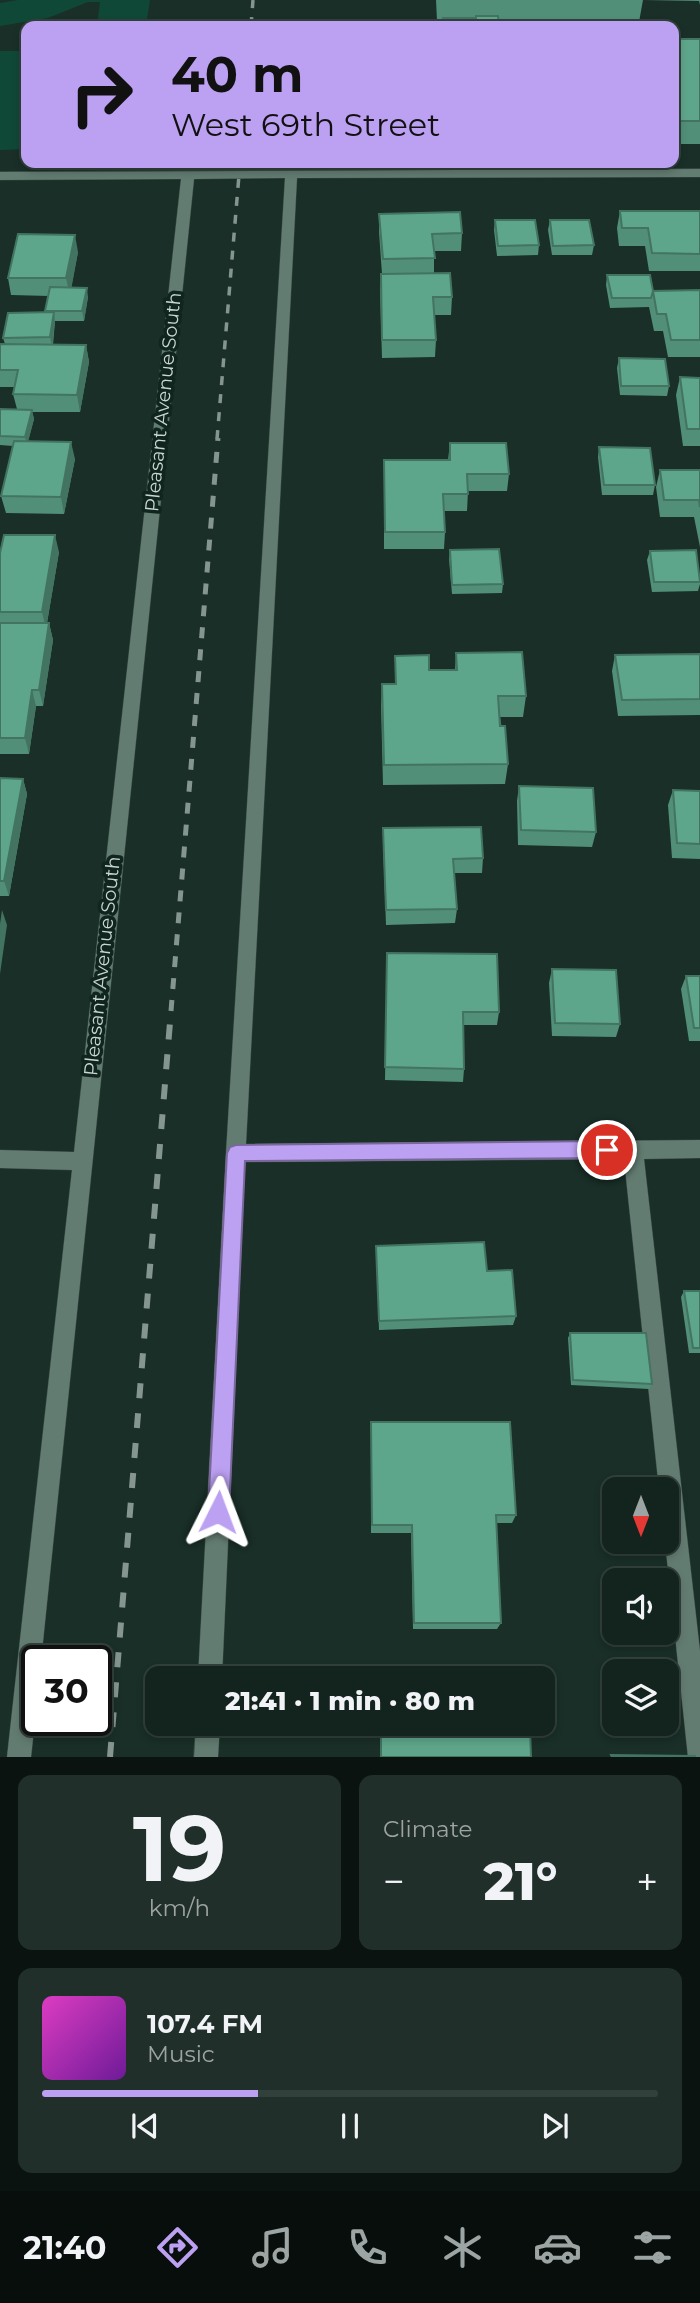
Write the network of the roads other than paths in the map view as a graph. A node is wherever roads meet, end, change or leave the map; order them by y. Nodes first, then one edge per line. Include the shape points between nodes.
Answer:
1 (700, 173) edge
2 (188, 174) junction
3 (291, 174) junction
4 (0, 176) edge
5 (633, 1149) junction
6 (700, 1149) edge
7 (236, 1153) junction
8 (0, 1159) edge
9 (81, 1161) junction
10 (211, 1666) edge
11 (207, 1736) edge
12 (19, 1757) edge
13 (206, 1757) edge
14 (700, 1757) edge

1 - 3 street
2 - 3 street
2 - 4 street
2 - 9 street, Pleasant Avenue South
3 - 7 street
5 - 6 street
5 - 7 street
5 - 14 street
7 - 10 street
8 - 9 street
9 - 12 street, Pleasant Avenue South
11 - 13 street

